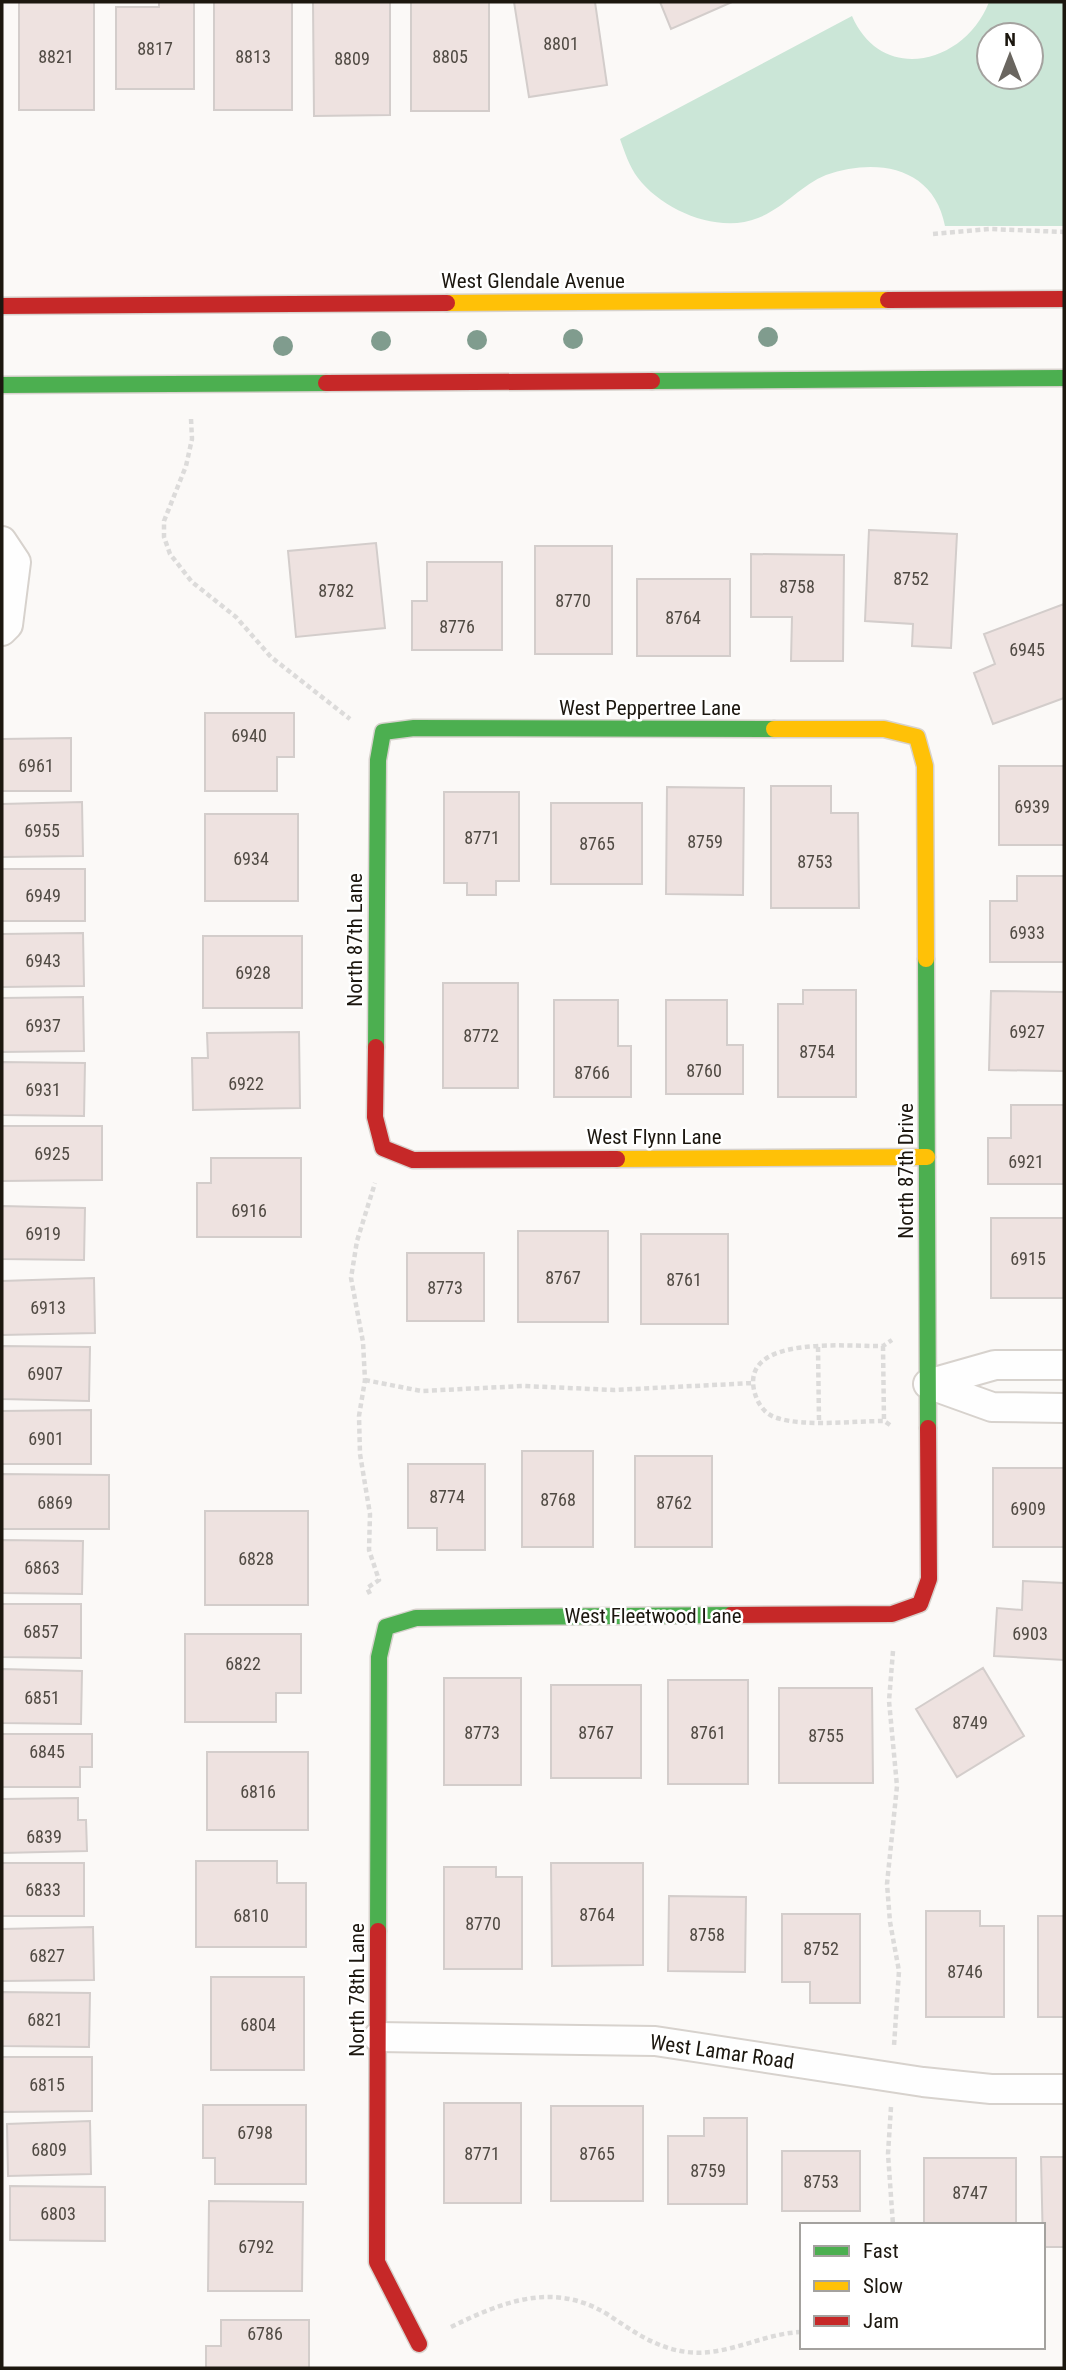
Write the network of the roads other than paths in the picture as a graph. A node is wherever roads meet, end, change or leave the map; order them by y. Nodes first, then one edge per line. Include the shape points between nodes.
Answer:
1 (1064, 299) edge
2 (2, 306) edge
3 (1064, 378) edge
4 (2, 386) edge
5 (2, 541) edge
6 (4, 626) edge
7 (383, 732) joint
8 (917, 737) joint
9 (383, 1148) joint
10 (927, 1157) junction
11 (1064, 1365) edge
12 (928, 1384) junction
13 (1064, 1408) edge
14 (920, 1604) joint
15 (386, 1627) joint
16 (378, 2037) junction
17 (1064, 2088) edge
18 (419, 2344) road end

1 - 2 street, West Glendale Avenue
3 - 4 street
5 - 6 street via 16,562
7 - 8 street, West Peppertree Lane via 414,728 884,729
7 - 9 street, North 87th Lane via 378,760 375,1117
8 - 10 street, North 87th Drive via 925,766
9 - 10 street, West Flynn Lane via 413,1160
10 - 12 street, North 87th Drive
11 - 12 street via 995,1365
12 - 13 street via 992,1407
12 - 14 street, North 87th Drive via 929,1579
14 - 15 street, West Fleetwood Lane via 892,1614 416,1618
15 - 16 street, North 78th Lane via 379,1657
16 - 17 street, West Lamar Road via 655,2041 893,2078 991,2089
16 - 18 street, North 78th Lane via 377,2262

